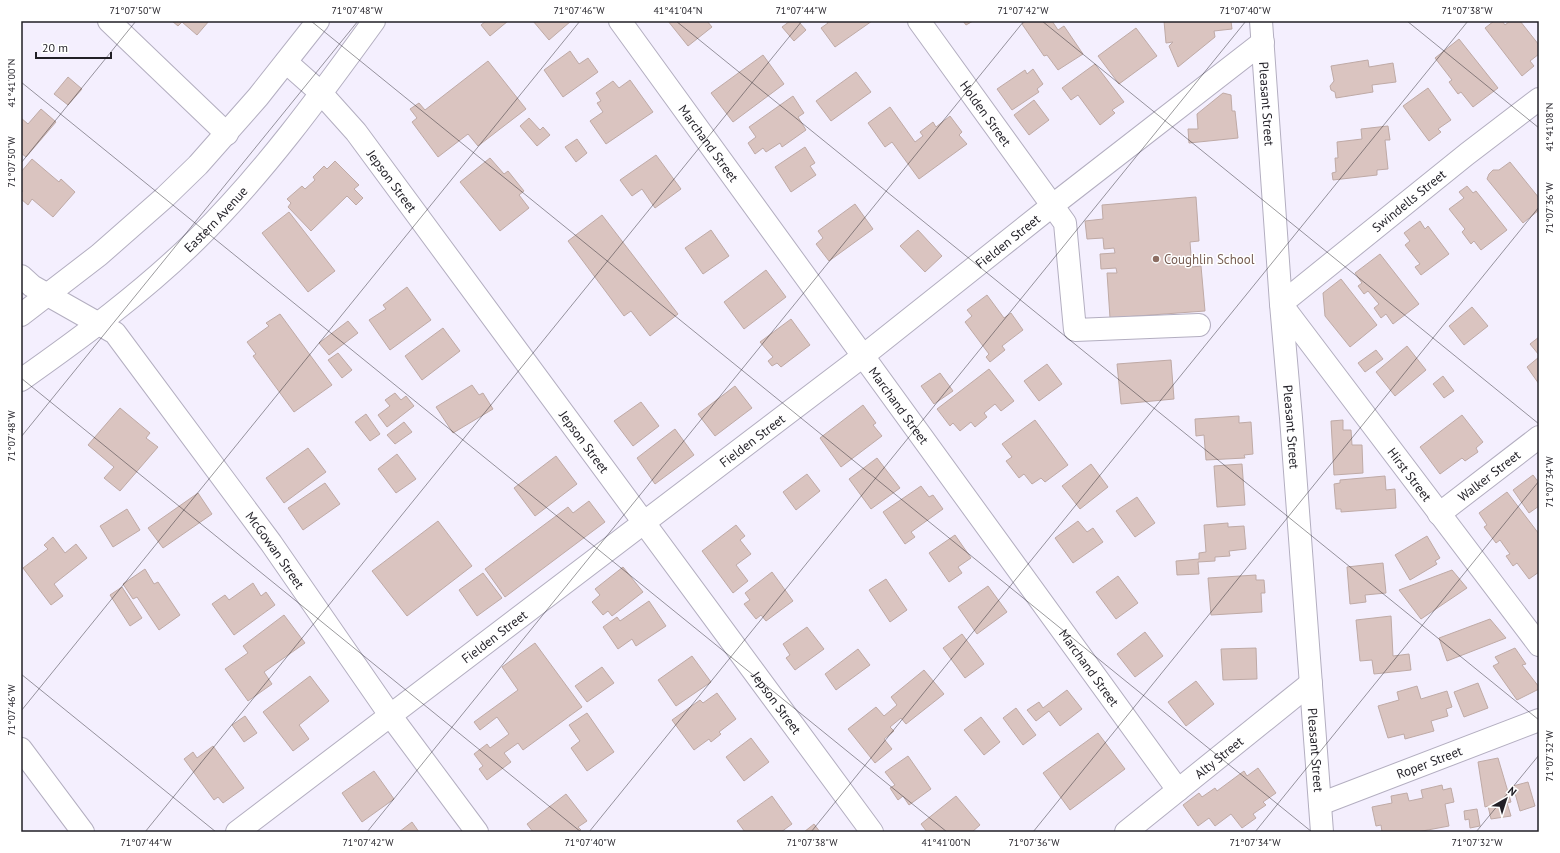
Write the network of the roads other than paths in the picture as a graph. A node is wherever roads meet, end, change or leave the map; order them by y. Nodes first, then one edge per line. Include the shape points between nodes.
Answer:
1 (109, 21) edge
2 (318, 21) edge
3 (374, 21) edge
4 (620, 21) edge
5 (919, 21) edge
6 (1262, 32) edge
7 (286, 62) junction
8 (321, 93) junction
9 (1539, 99) edge
10 (227, 134) junction
11 (1053, 205) junction
12 (21, 276) edge
13 (48, 295) junction
14 (1281, 304) junction
15 (21, 315) edge
16 (97, 323) junction
17 (1198, 325) dead end
18 (863, 356) junction
19 (21, 380) edge
20 (1539, 437) edge
21 (1440, 514) junction
22 (644, 523) junction
23 (1539, 645) edge
24 (1311, 683) junction
25 (390, 715) junction
26 (1539, 720) edge
27 (21, 748) edge
28 (1178, 790) junction
29 (1320, 804) junction
30 (83, 832) edge
31 (237, 832) edge
32 (477, 832) edge
33 (872, 832) edge
34 (1126, 832) edge
35 (1322, 832) edge

1 - 10 main road
2 - 7 main road
3 - 8 main road, Eastern Avenue
4 - 18 main road, Marchand Street
5 - 11 main road, Holden Street
6 - 11 main road, Fielden Street
6 - 14 main road, Pleasant Street
7 - 8 main road, Jepson Street
7 - 10 main road
8 - 16 main road, Eastern Avenue via 259,171 196,239 164,270
8 - 22 main road, Jepson Street via 356,132
9 - 14 main road, Swindells Street
10 - 13 main road via 165,197 99,255
11 - 17 main road, Holden Street via 1065,223 1075,330
11 - 18 main road, Fielden Street
12 - 13 main road, McGowan Street
13 - 15 main road
13 - 16 main road, McGowan Street
14 - 21 main road, Hirst Street
14 - 24 main road, Pleasant Street
16 - 19 main road, Eastern Avenue
16 - 25 main road, McGowan Street via 115,333 270,543
18 - 22 main road, Fielden Street
18 - 28 main road, Marchand Street
20 - 21 main road, Walker Street
21 - 23 main road, Hirst Street
22 - 25 main road, Fielden Street
22 - 33 main road, Jepson Street
24 - 28 main road, Alty Street
24 - 29 main road, Pleasant Street
25 - 31 main road, Fielden Street
25 - 32 main road, McGowan Street
26 - 29 main road, Roper Street
27 - 30 main road
28 - 34 main road, Alty Street
29 - 35 main road, Pleasant Street

